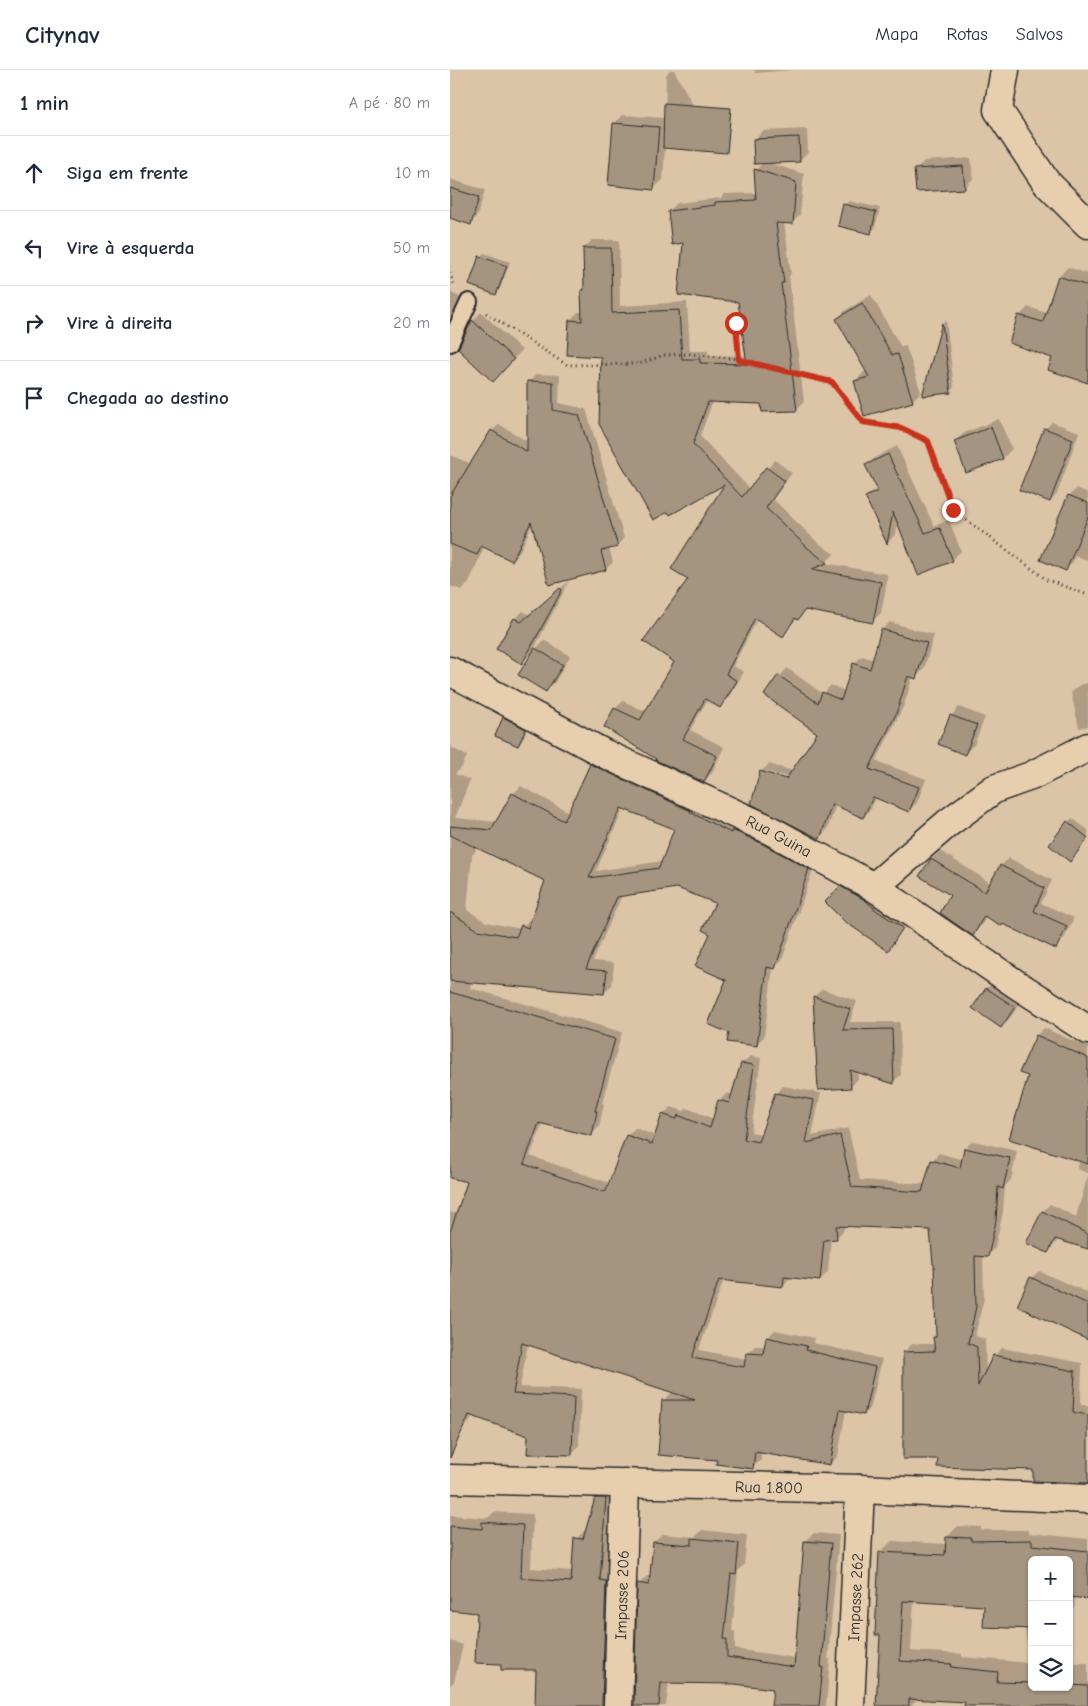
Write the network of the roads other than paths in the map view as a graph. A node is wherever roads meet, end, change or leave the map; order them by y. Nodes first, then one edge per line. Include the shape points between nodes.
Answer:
1 (1005, 70) edge
2 (1088, 224) edge
3 (469, 302) road end
4 (450, 343) edge
5 (450, 671) edge
6 (1088, 747) edge
7 (874, 887) junction
8 (1088, 1030) edge
9 (450, 1479) edge
10 (625, 1483) junction
11 (860, 1489) junction
12 (1088, 1499) edge
13 (618, 1706) edge
14 (850, 1706) edge

1 - 2 street via 998,110 1046,182
3 - 4 lane
5 - 7 street, Rua Guina via 605,754 766,828
6 - 7 street via 1031,776 994,789 948,822
7 - 8 street, Rua Guina
9 - 10 street, Rua 1.800
10 - 11 street, Rua 1.800
10 - 13 street, Impasse 206
11 - 12 street, Rua 1.800
11 - 14 street, Impasse 262

